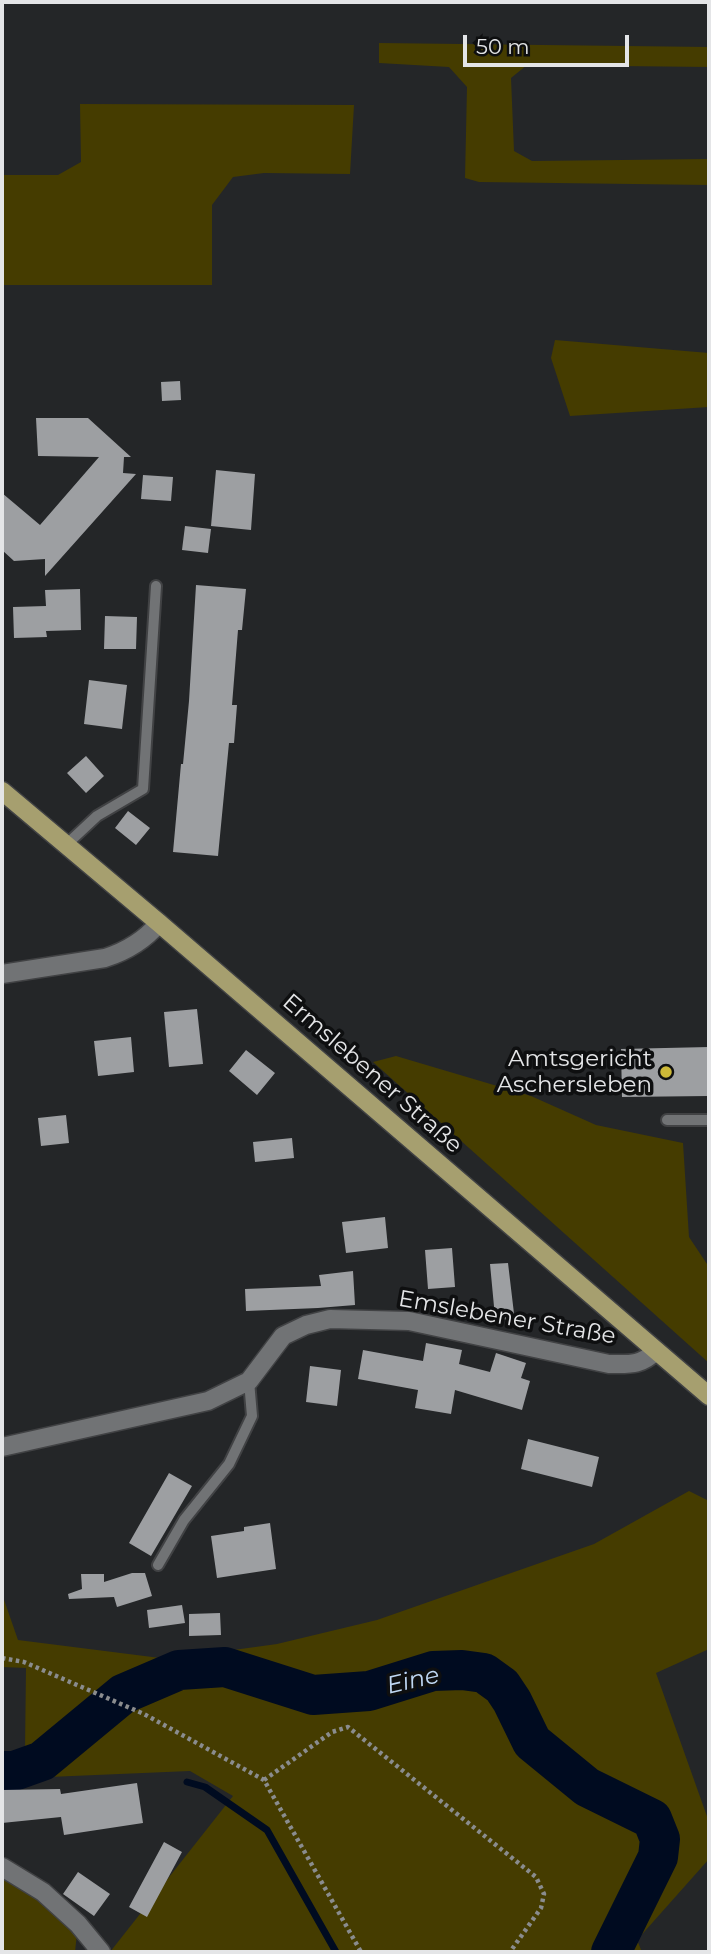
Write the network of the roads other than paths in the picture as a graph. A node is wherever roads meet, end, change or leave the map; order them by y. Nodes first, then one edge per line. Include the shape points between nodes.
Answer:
1 (156, 586) dead end
2 (2, 791) edge
3 (66, 845) junction
4 (159, 923) junction
5 (2, 974) edge
6 (709, 1119) edge
7 (667, 1120) dead end
8 (656, 1351) junction
9 (250, 1381) junction
10 (709, 1396) edge
11 (2, 1447) edge
12 (158, 1565) dead end
13 (2, 1867) edge
14 (101, 1952) edge

1 - 3 lane via 143,789 97,816
2 - 3 main road, Ermslebener Straße
3 - 4 main road, Ermslebener Straße
4 - 5 street via 138,943 105,958
4 - 8 main road, Ermslebener Straße
6 - 7 lane
8 - 9 street, Emslebener Straße via 634,1364 609,1364 408,1321 330,1319 283,1336
8 - 10 main road, Ermslebener Straße
9 - 11 street, Emslebener Straße via 208,1401
9 - 12 lane via 252,1416 229,1464 184,1520
13 - 14 street via 43,1892

